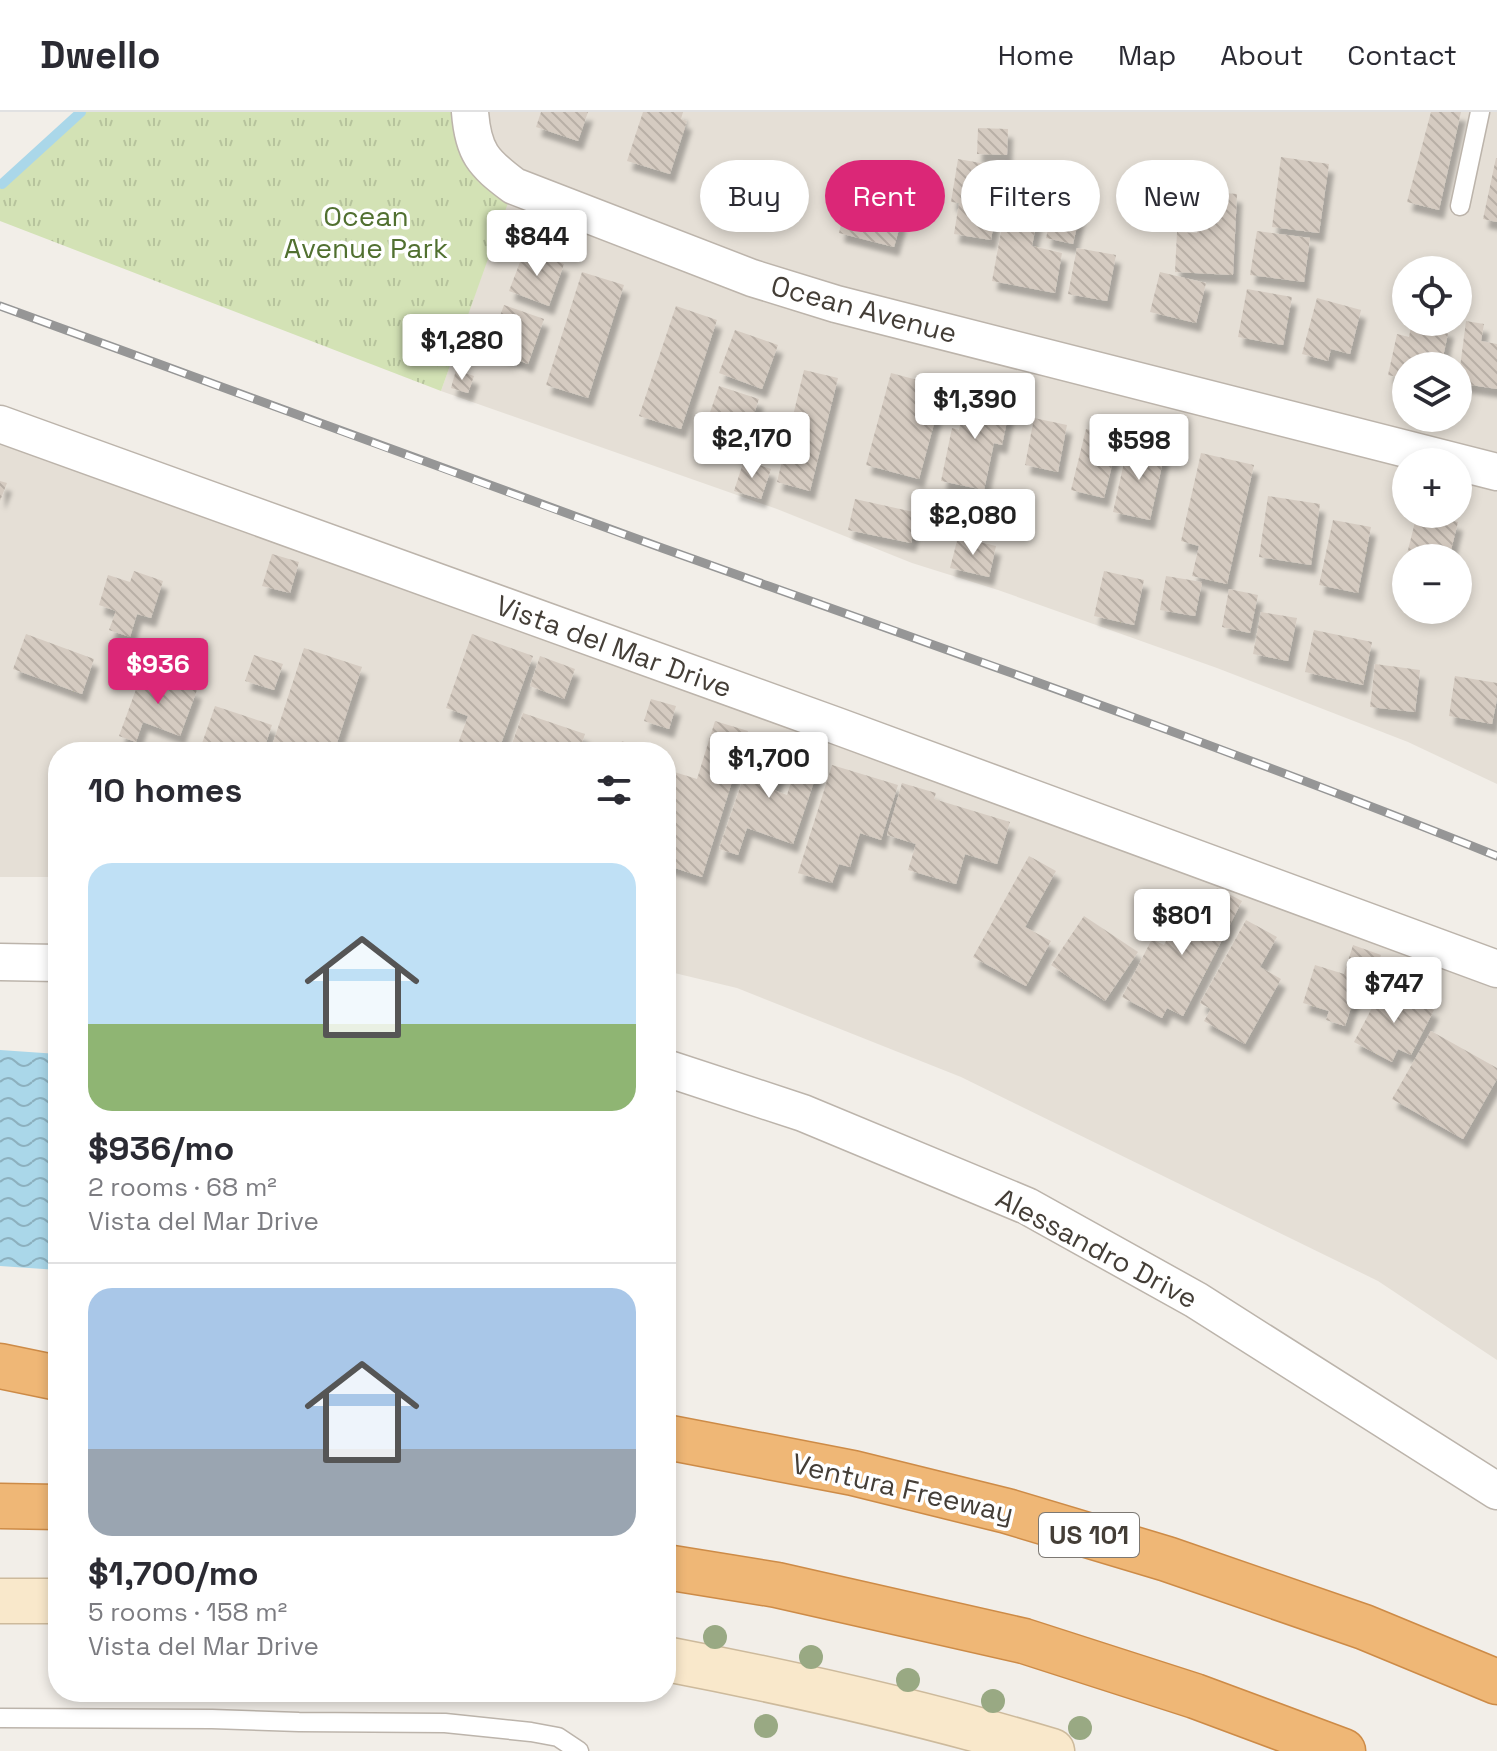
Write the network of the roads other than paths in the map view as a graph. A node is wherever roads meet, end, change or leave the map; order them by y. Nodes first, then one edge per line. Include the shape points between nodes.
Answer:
1 (470, 112) edge
2 (1480, 112) edge
3 (1460, 206) dead end
4 (0, 424) edge
5 (1497, 472) edge
6 (0, 962) edge
7 (48, 963) edge
8 (1497, 969) edge
9 (676, 1071) edge
10 (0, 1366) edge
11 (48, 1378) edge
12 (48, 1380) edge
13 (0, 1381) edge
14 (676, 1439) edge
15 (1497, 1491) edge
16 (0, 1506) edge
17 (48, 1507) edge
18 (676, 1569) edge
19 (0, 1601) edge
20 (48, 1601) edge
21 (676, 1661) edge
22 (1497, 1682) edge
23 (0, 1718) edge
24 (579, 1751) edge
25 (1052, 1751) edge
26 (1343, 1751) edge

1 - 5 street, Ocean Avenue via 477,149 490,168 514,186 752,278
2 - 3 lane
4 - 8 street, Vista del Mar Drive
6 - 7 street
9 - 15 street, Alessandro Drive via 803,1113 1027,1206 1196,1300
10 - 11 highway
12 - 13 highway
14 - 22 highway, Ventura Freeway / US 101 via 853,1473 1007,1511 1364,1627
16 - 17 highway
18 - 26 highway via 777,1585 1024,1641
19 - 20 main road
21 - 25 main road via 877,1703
23 - 24 lane via 445,1723 558,1737

